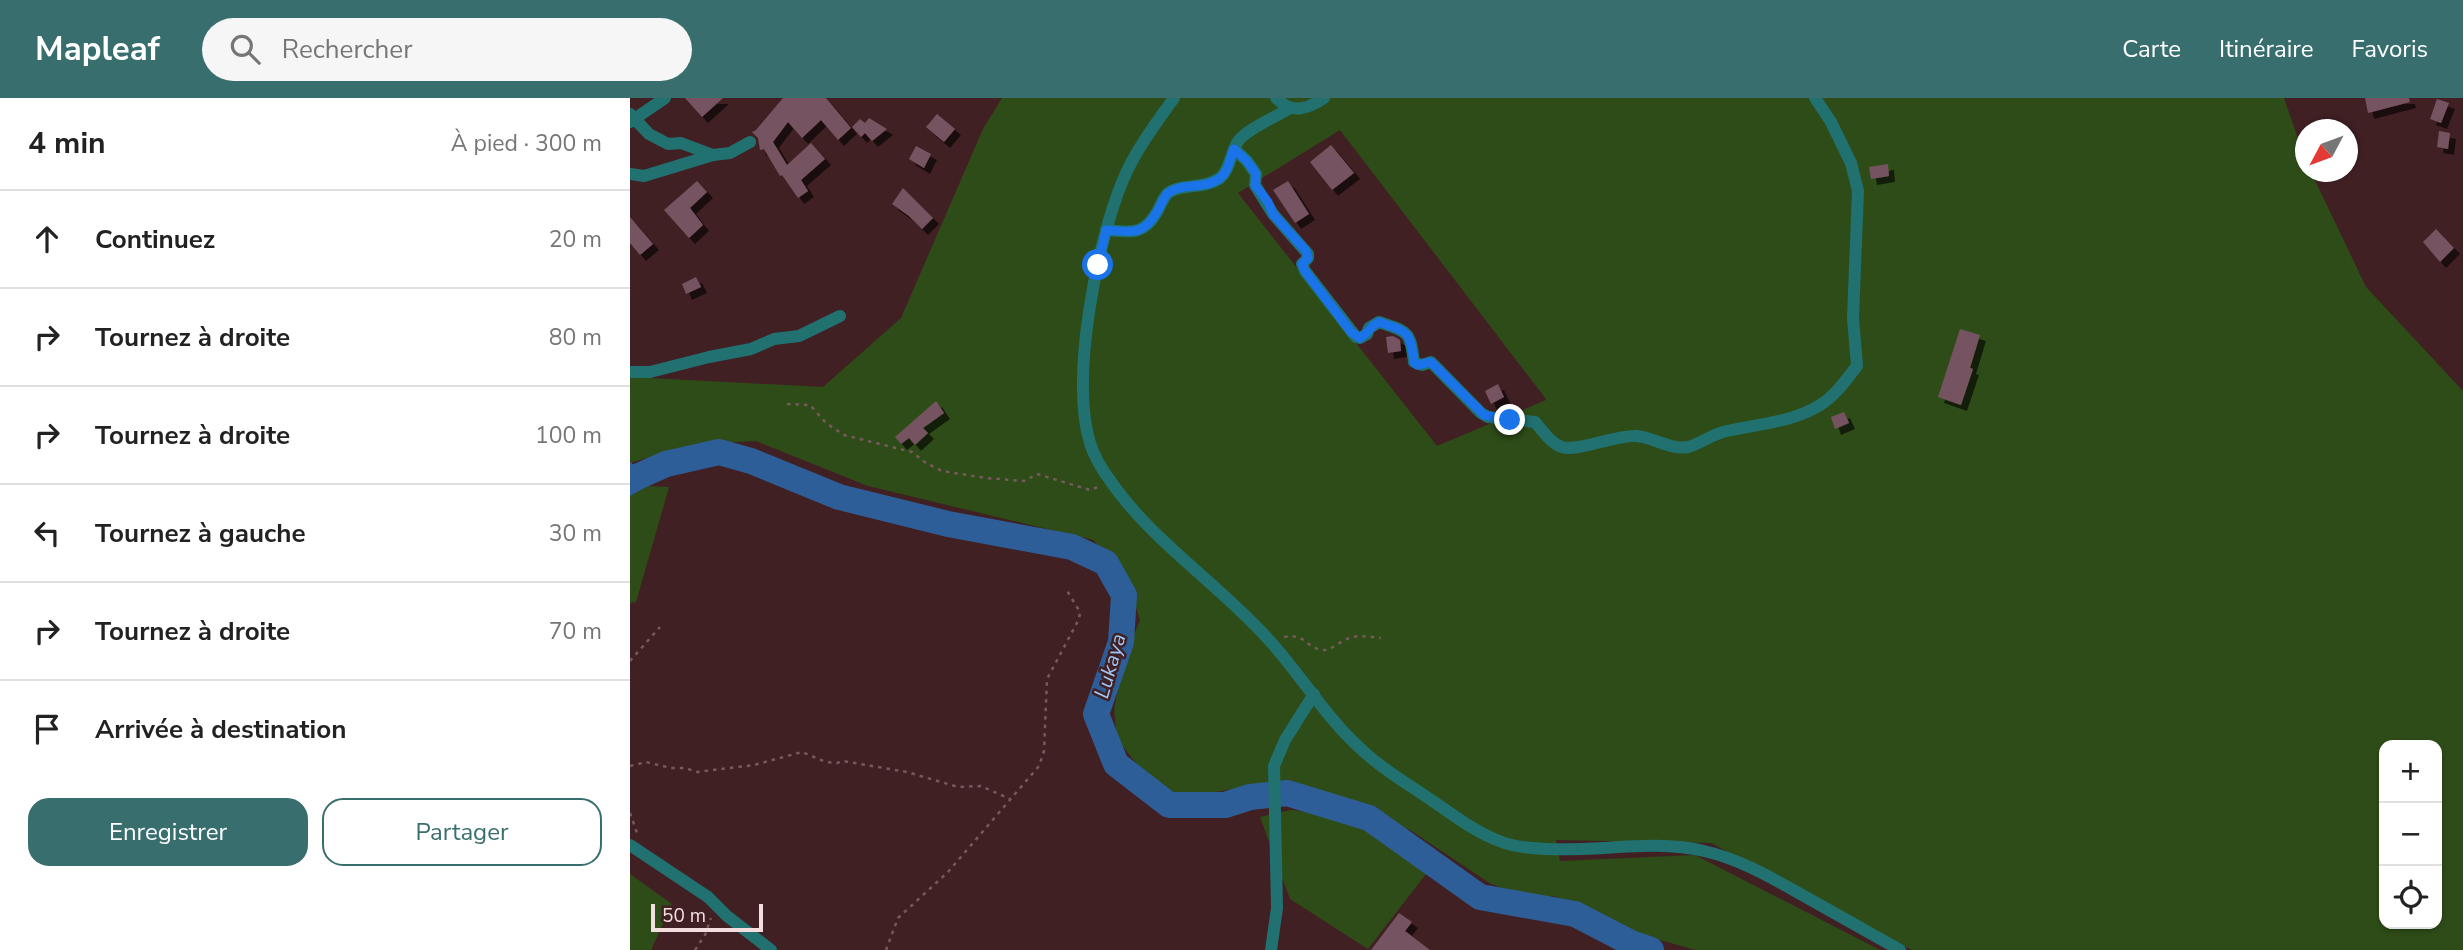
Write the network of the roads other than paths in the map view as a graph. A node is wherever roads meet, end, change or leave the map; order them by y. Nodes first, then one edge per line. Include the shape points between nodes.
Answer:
1 (665, 98) edge
2 (1174, 98) edge
3 (1276, 98) edge
4 (1324, 98) edge
5 (1815, 98) edge
6 (1290, 108) junction
7 (632, 118) edge
8 (750, 142) dead end
9 (1234, 149) junction
10 (713, 155) junction
11 (630, 174) edge
12 (1106, 230) junction
13 (840, 316) dead end
14 (630, 372) edge
15 (1314, 694) junction
16 (630, 845) edge
17 (771, 950) edge
18 (1271, 950) edge
19 (1900, 950) edge

1 - 7 street
2 - 12 street via 1124,176
3 - 6 street
4 - 6 street via 1304,109
5 - 9 street via 1850,163 1858,191 1853,317 1857,366 1820,405 1778,422 1719,433 1688,447 1638,436 1562,447 1535,422 1481,413 1431,362 1414,362 1412,339 1404,331 1379,322 1356,337 1305,271 1306,251 1273,214 1255,185 1256,174
6 - 9 street via 1244,135
7 - 10 street via 667,144 681,143
8 - 10 street via 730,153
9 - 12 street via 1221,177 1170,192 1143,229
10 - 11 street via 644,176
12 - 15 street via 1086,335 1082,388 1090,444 1111,481 1159,537 1245,615
13 - 14 street via 799,336 774,339 751,349 650,372
15 - 18 street via 1274,766 1277,908
15 - 19 street via 1362,750 1394,777 1500,842 1565,850 1703,850 1763,873
16 - 17 street via 708,897

